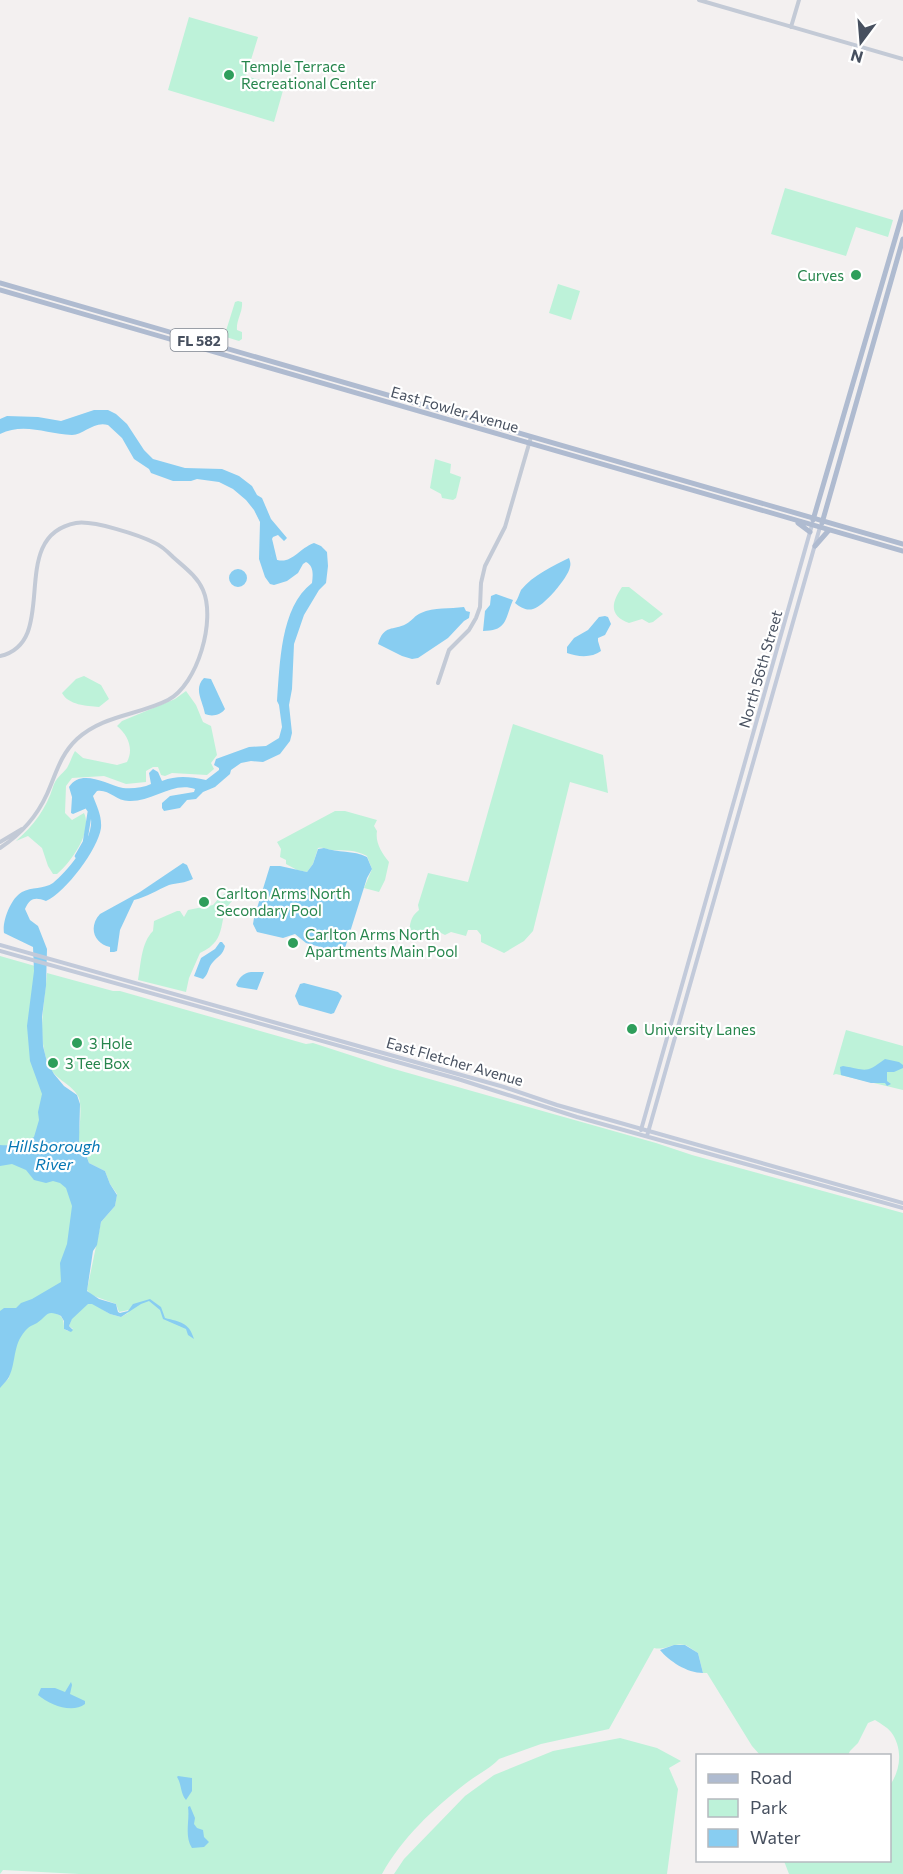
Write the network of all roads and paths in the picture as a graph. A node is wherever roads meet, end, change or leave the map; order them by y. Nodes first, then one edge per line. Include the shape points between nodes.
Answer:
1 (699, 0) edge
2 (799, 0) edge
3 (791, 27) junction
4 (903, 59) edge
5 (903, 212) edge
6 (903, 239) edge
7 (893, 247) junction
8 (900, 249) junction
9 (0, 283) edge
10 (0, 290) edge
11 (880, 292) junction
12 (887, 294) junction
13 (458, 423) junction
14 (513, 432) junction
15 (531, 437) junction
16 (529, 444) junction
17 (697, 492) junction
18 (738, 496) junction
19 (825, 511) junction
20 (811, 517) junction
21 (794, 520) junction
22 (822, 520) junction
23 (812, 525) junction
24 (841, 525) junction
25 (820, 527) junction
26 (829, 530) junction
27 (810, 532) junction
28 (815, 546) junction
29 (903, 548) edge
30 (0, 656) edge
31 (438, 684) dead end
32 (22, 829) junction
33 (0, 842) edge
34 (0, 848) edge
35 (0, 945) edge
36 (0, 951) edge
37 (26, 956) junction
38 (54, 964) junction
39 (678, 1000) junction
40 (680, 1019) junction
41 (670, 1028) junction
42 (678, 1030) junction
43 (641, 1128) junction
44 (649, 1130) junction
45 (640, 1134) junction
46 (647, 1136) junction
47 (903, 1203) edge
48 (903, 1209) edge

1 - 3 street
2 - 3 street
3 - 4 street
5 - 7 main road
6 - 8 main road, North 56th Street
7 - 8 main road
7 - 11 main road
8 - 12 main road, North 56th Street
9 - 14 main road, East Fowler Avenue / FL 582
10 - 13 main road, East Fowler Avenue / FL 582
11 - 12 main road
11 - 20 main road
12 - 19 main road, North 56th Street
13 - 14 main road
13 - 16 main road, East Fowler Avenue / FL 582
14 - 15 main road, East Fowler Avenue / FL 582
15 - 16 street
15 - 18 main road, East Fowler Avenue / FL 582
16 - 17 main road, East Fowler Avenue / FL 582
16 - 31 street via 505,527 485,566 476,618 449,650
17 - 18 main road
17 - 21 main road, East Fowler Avenue / FL 582
18 - 20 main road, East Fowler Avenue / FL 582
19 - 22 main road, North 56th Street
19 - 24 main road
20 - 22 main road, East Fowler Avenue / FL 582
20 - 23 main road, North 56th Street
21 - 23 main road, East Fowler Avenue / FL 582
21 - 27 main road
22 - 24 main road, East Fowler Avenue / FL 582
22 - 25 main road, North 56th Street
23 - 25 main road, East Fowler Avenue / FL 582
23 - 27 main road, North 56th Street
24 - 29 main road, East Fowler Avenue / FL 582
25 - 26 main road, East Fowler Avenue / FL 582
25 - 28 main road, North 56th Street
26 - 28 main road
26 - 29 main road, East Fowler Avenue / FL 582
27 - 39 main road, North 56th Street
28 - 40 main road, North 56th Street
30 - 32 street via 15,650 25,639 40,552 51,536 70,525 94,524 158,545 196,579 207,604 205,633 194,671 183,688 167,700 100,723 76,740 60,761 39,809
32 - 33 street
32 - 34 street
35 - 37 main road, East Fletcher Avenue
36 - 37 main road, East Fletcher Avenue
37 - 38 main road, East Fletcher Avenue
38 - 43 main road, East Fletcher Avenue via 388,1054
38 - 45 main road, East Fletcher Avenue
39 - 40 main road via 683,1004
39 - 41 main road, North 56th Street
40 - 42 main road, North 56th Street
41 - 42 main road
41 - 43 main road, North 56th Street
42 - 44 main road, North 56th Street
43 - 44 main road, East Fletcher Avenue
43 - 45 main road, North 56th Street
44 - 46 main road, North 56th Street
44 - 47 main road, East Fletcher Avenue
45 - 46 main road, East Fletcher Avenue
46 - 48 main road, East Fletcher Avenue

